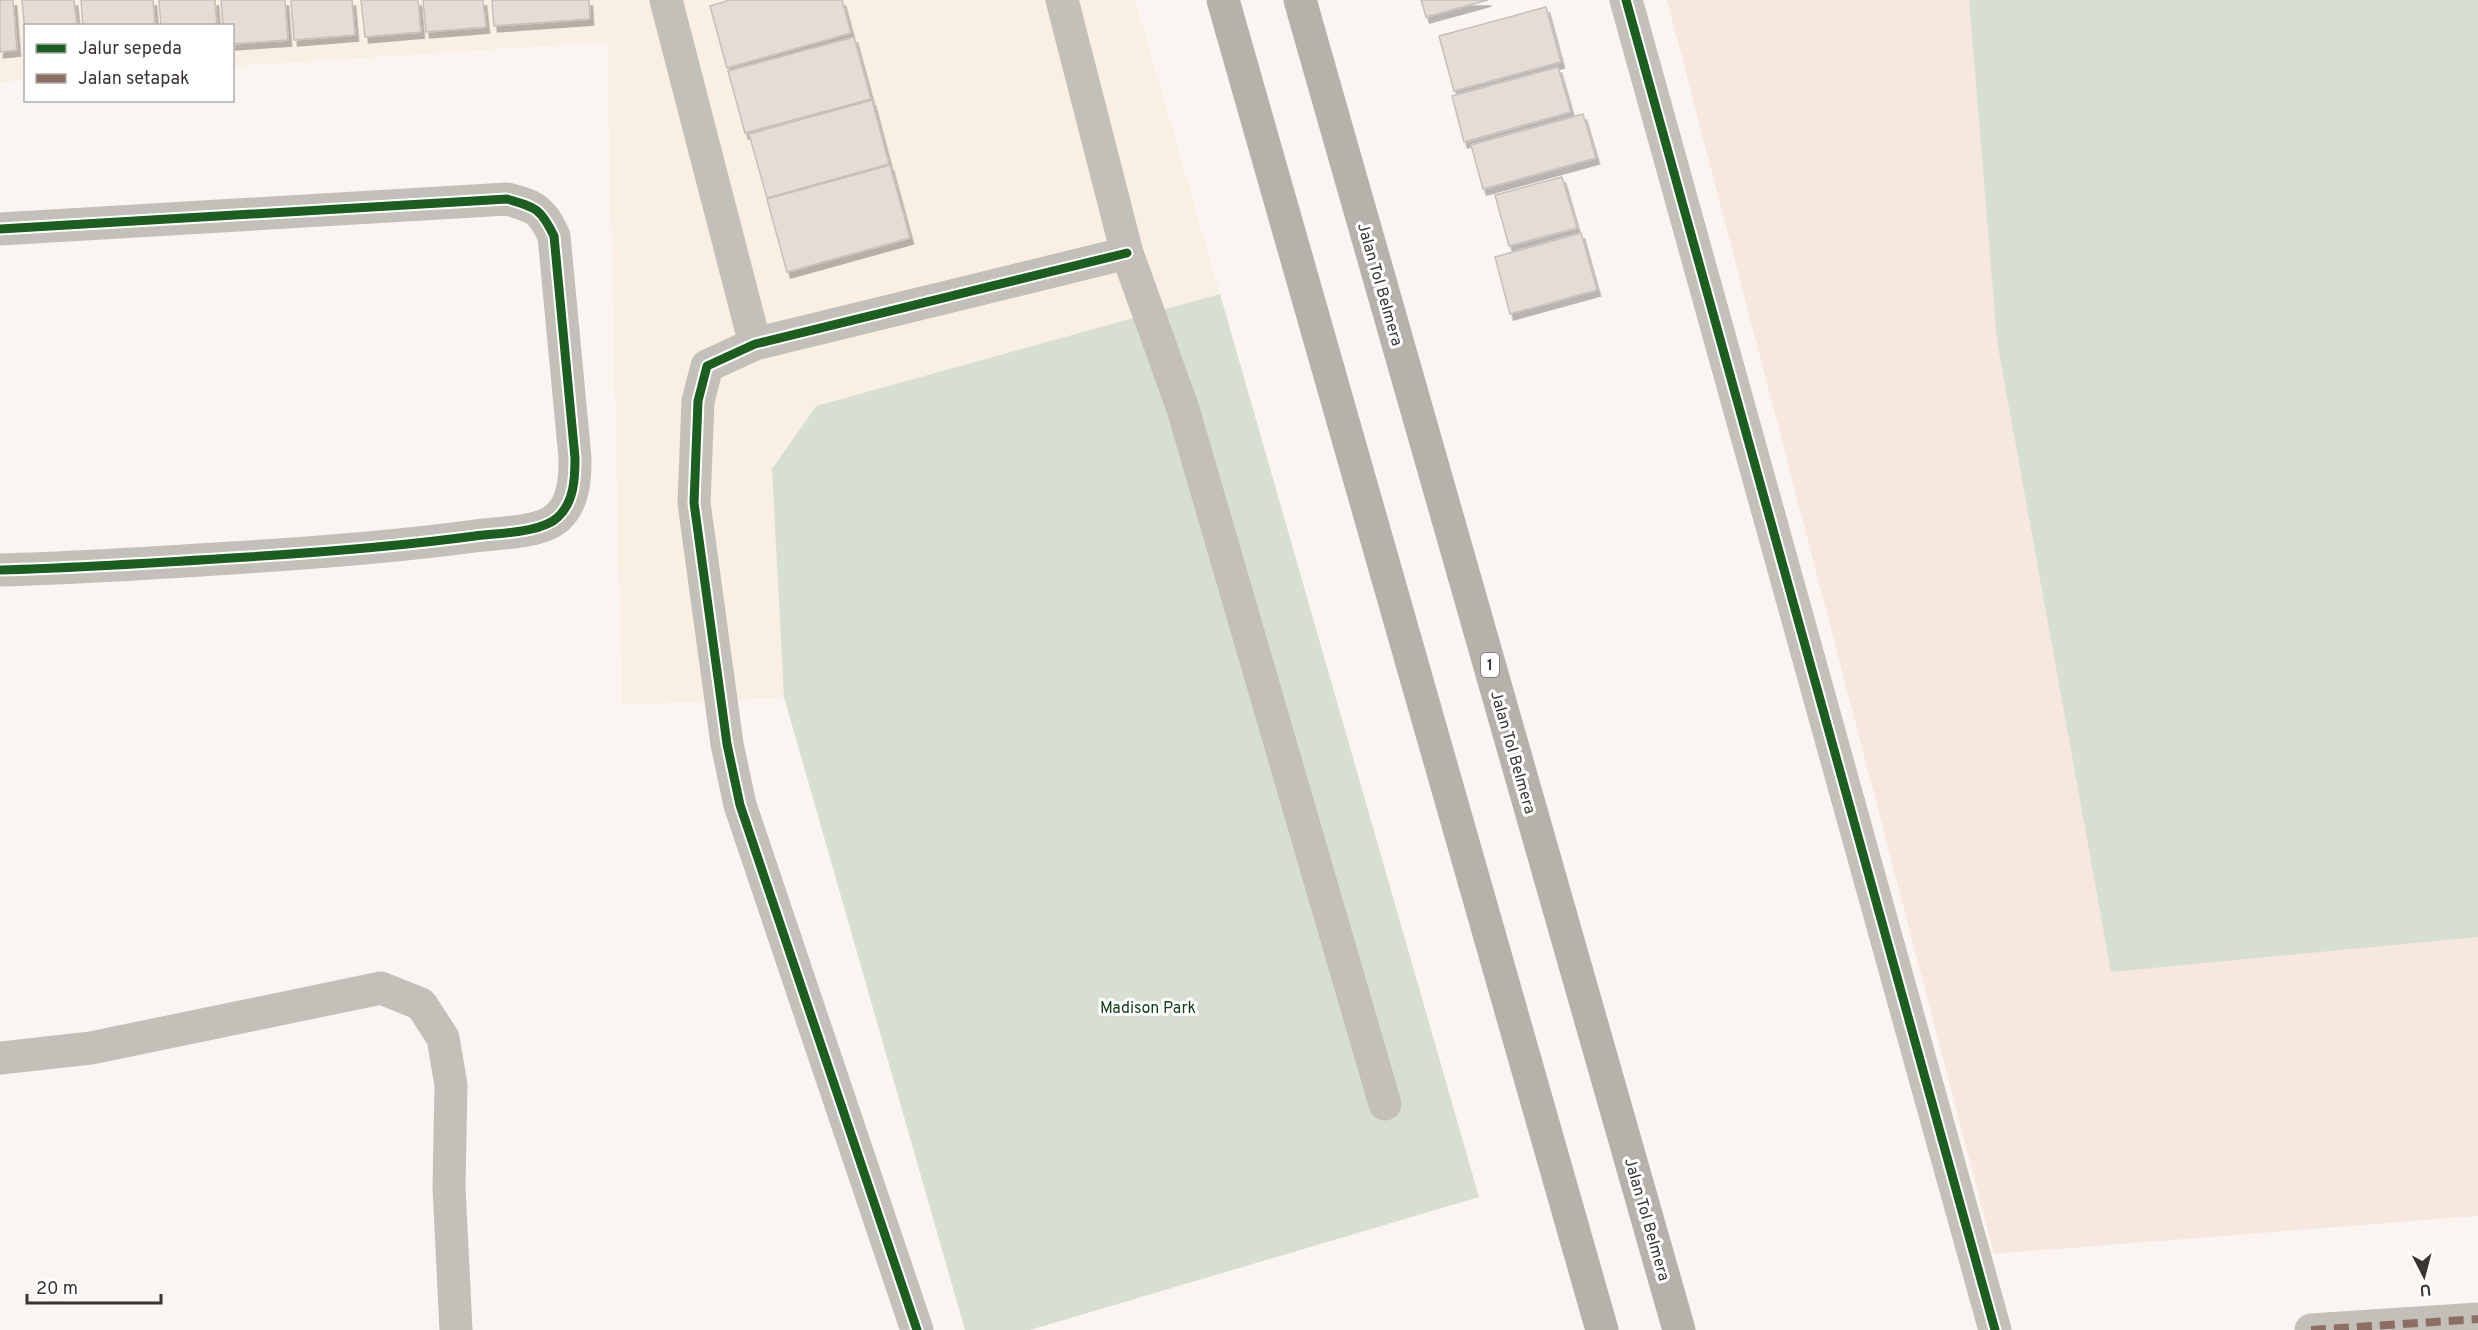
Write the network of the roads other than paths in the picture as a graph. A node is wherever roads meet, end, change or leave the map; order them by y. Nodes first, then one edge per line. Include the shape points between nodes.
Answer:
1 (666, 0) edge
2 (1062, 0) edge
3 (1223, 0) edge
4 (1300, 0) edge
5 (1626, 0) edge
6 (0, 229) edge
7 (1127, 253) junction
8 (755, 344) junction
9 (0, 570) edge
10 (0, 1058) edge
11 (1385, 1104) dead end
12 (2478, 1319) edge
13 (456, 1330) edge
14 (917, 1330) edge
15 (1602, 1330) edge
16 (1679, 1330) edge
17 (1995, 1330) edge
18 (2311, 1330) edge

1 - 8 street
2 - 7 street
3 - 15 highway
4 - 16 highway, Jalan Tol Belmera / 1
5 - 17 street
6 - 9 street via 507,199 527,205 543,215 554,236 575,458 570,502 557,519 535,528 284,555
7 - 8 street
7 - 11 street via 1183,409
8 - 14 street via 707,366 698,401 694,503 727,744 740,805
10 - 13 street via 92,1048 381,988 421,1005 443,1038 451,1084 449,1187
12 - 18 street

